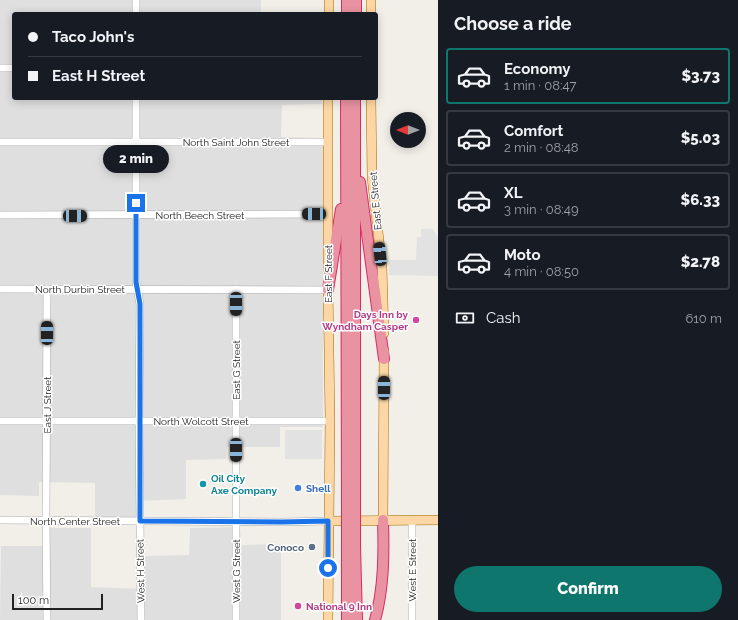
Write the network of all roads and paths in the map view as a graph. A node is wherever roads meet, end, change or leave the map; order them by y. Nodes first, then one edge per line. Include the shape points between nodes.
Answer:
1 (136, 0) edge
2 (329, 0) edge
3 (347, 0) edge
4 (356, 0) edge
5 (371, 0) edge
6 (136, 12) edge
7 (329, 12) edge
8 (347, 12) edge
9 (356, 12) edge
10 (371, 12) edge
11 (0, 68) edge
12 (12, 68) edge
13 (136, 100) edge
14 (328, 100) edge
15 (346, 100) edge
16 (355, 100) edge
17 (371, 100) edge
18 (0, 142) edge
19 (136, 142) junction
20 (327, 142) junction
21 (351, 147) junction
22 (328, 214) junction
23 (0, 216) edge
24 (136, 216) junction
25 (0, 289) edge
26 (48, 289) junction
27 (138, 289) junction
28 (236, 289) junction
29 (328, 290) junction
30 (384, 358) junction
31 (0, 421) edge
32 (47, 421) junction
33 (139, 421) junction
34 (236, 421) junction
35 (330, 421) junction
36 (0, 520) edge
37 (384, 520) junction
38 (412, 520) junction
39 (438, 520) edge
40 (46, 521) junction
41 (140, 521) junction
42 (328, 521) junction
43 (237, 522) junction
44 (351, 545) junction
45 (47, 620) edge
46 (141, 620) edge
47 (236, 620) edge
48 (328, 620) edge
49 (347, 620) edge
50 (357, 620) edge
51 (375, 620) edge
52 (412, 620) edge

1 - 6 street
2 - 7 main road
3 - 8 highway
4 - 9 highway
5 - 10 main road
11 - 12 street
13 - 19 street, West H Street
14 - 20 main road, East F Street
15 - 21 highway
16 - 21 highway
17 - 30 main road, East E Street via 372,177 382,268
18 - 19 street, North Saint John Street
19 - 20 street, North Saint John Street
19 - 24 street, West H Street
20 - 22 main road, East F Street
21 - 29 highway
21 - 30 highway
21 - 44 highway, bridge
22 - 24 street, North Beech Street
22 - 29 main road, East F Street
23 - 24 street, North Beech Street
24 - 27 street, West H Street
25 - 26 street, North Durbin Street
26 - 27 street, North Durbin Street
26 - 32 street, East J Street
27 - 28 street, North Durbin Street
27 - 33 street, West H Street
28 - 29 street, North Durbin Street
28 - 34 street, East G Street
29 - 35 main road, East F Street
30 - 37 main road, East E Street
31 - 32 street, North Wolcott Street
32 - 33 street, North Wolcott Street
32 - 40 street, East J Street
33 - 34 street, North Wolcott Street
33 - 41 street, West H Street
34 - 35 street, North Wolcott Street
34 - 43 street, East G Street
35 - 42 main road, East F Street
36 - 40 street, North Center Street
37 - 38 main road, North Center Street
37 - 42 main road, North Center Street
37 - 51 highway via 382,583
38 - 39 main road, North Center Street
38 - 52 street, West E Street
40 - 41 street, North Center Street
40 - 45 street, East J Street
41 - 43 street, North Center Street
41 - 46 street, West H Street
42 - 43 street, North Center Street
42 - 48 main road, East F Street
43 - 47 street, West G Street
44 - 49 highway
44 - 50 highway

